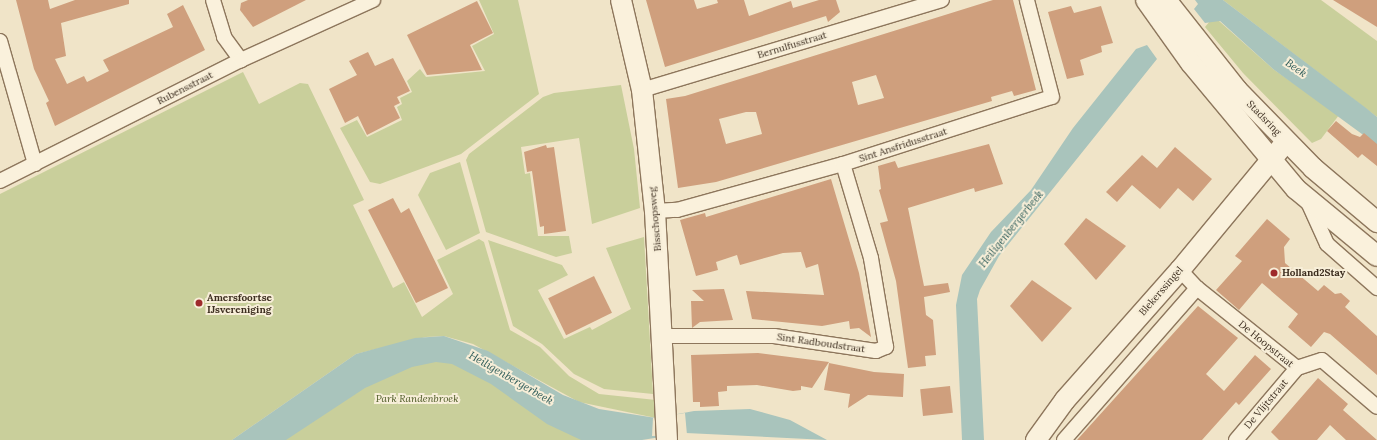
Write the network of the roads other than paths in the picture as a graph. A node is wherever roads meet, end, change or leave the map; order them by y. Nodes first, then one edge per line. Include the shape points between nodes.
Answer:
1 (213, 0) edge
2 (373, 0) edge
3 (621, 0) edge
4 (942, 0) edge
5 (1027, 0) edge
6 (1146, 0) edge
7 (1166, 0) edge
8 (0, 41) edge
9 (241, 60) junction
10 (642, 90) junction
11 (1286, 142) junction
12 (1271, 159) junction
13 (35, 164) junction
14 (843, 164) junction
15 (0, 181) edge
16 (1307, 199) junction
17 (655, 211) junction
18 (1377, 222) edge
19 (1377, 256) edge
20 (1180, 270) junction
21 (1197, 288) junction
22 (1377, 288) edge
23 (664, 336) junction
24 (1296, 368) junction
25 (1377, 407) edge
26 (667, 438) edge
27 (1036, 440) edge
28 (1064, 440) edge
29 (1236, 440) edge

1 - 9 street via 224,37
2 - 9 street, Rubensstraat
3 - 10 street, Bisschopsweg
4 - 10 street, Bernulfusstraat
5 - 14 street, Sint Ansfridusstraat via 1052,98
6 - 12 street, Stadsring via 1191,63
7 - 11 street, Stadsring via 1207,55
8 - 13 street
9 - 13 street, Rubensstraat
10 - 17 street, Bisschopsweg
11 - 12 street, Blekerssingel
11 - 18 street, Stadsring
12 - 16 street, Stadsring
12 - 20 street, Blekerssingel
13 - 15 street, Rubensstraat
14 - 17 street, Sint Ansfridusstraat via 677,210
14 - 23 street, Sint Radboudstraat via 871,258 886,347 876,351 774,336
16 - 19 street, Stadsring
16 - 22 street, Stadsring via 1327,244
17 - 23 street, Bisschopsweg
20 - 21 street, De Hoopstraat
20 - 27 street, Blekerssingel via 1065,400
21 - 24 street, De Hoopstraat
21 - 28 street
23 - 26 street, Bisschopsweg
24 - 25 street, De Hoopstraat via 1322,360
24 - 29 street, De Vlijtstraat

